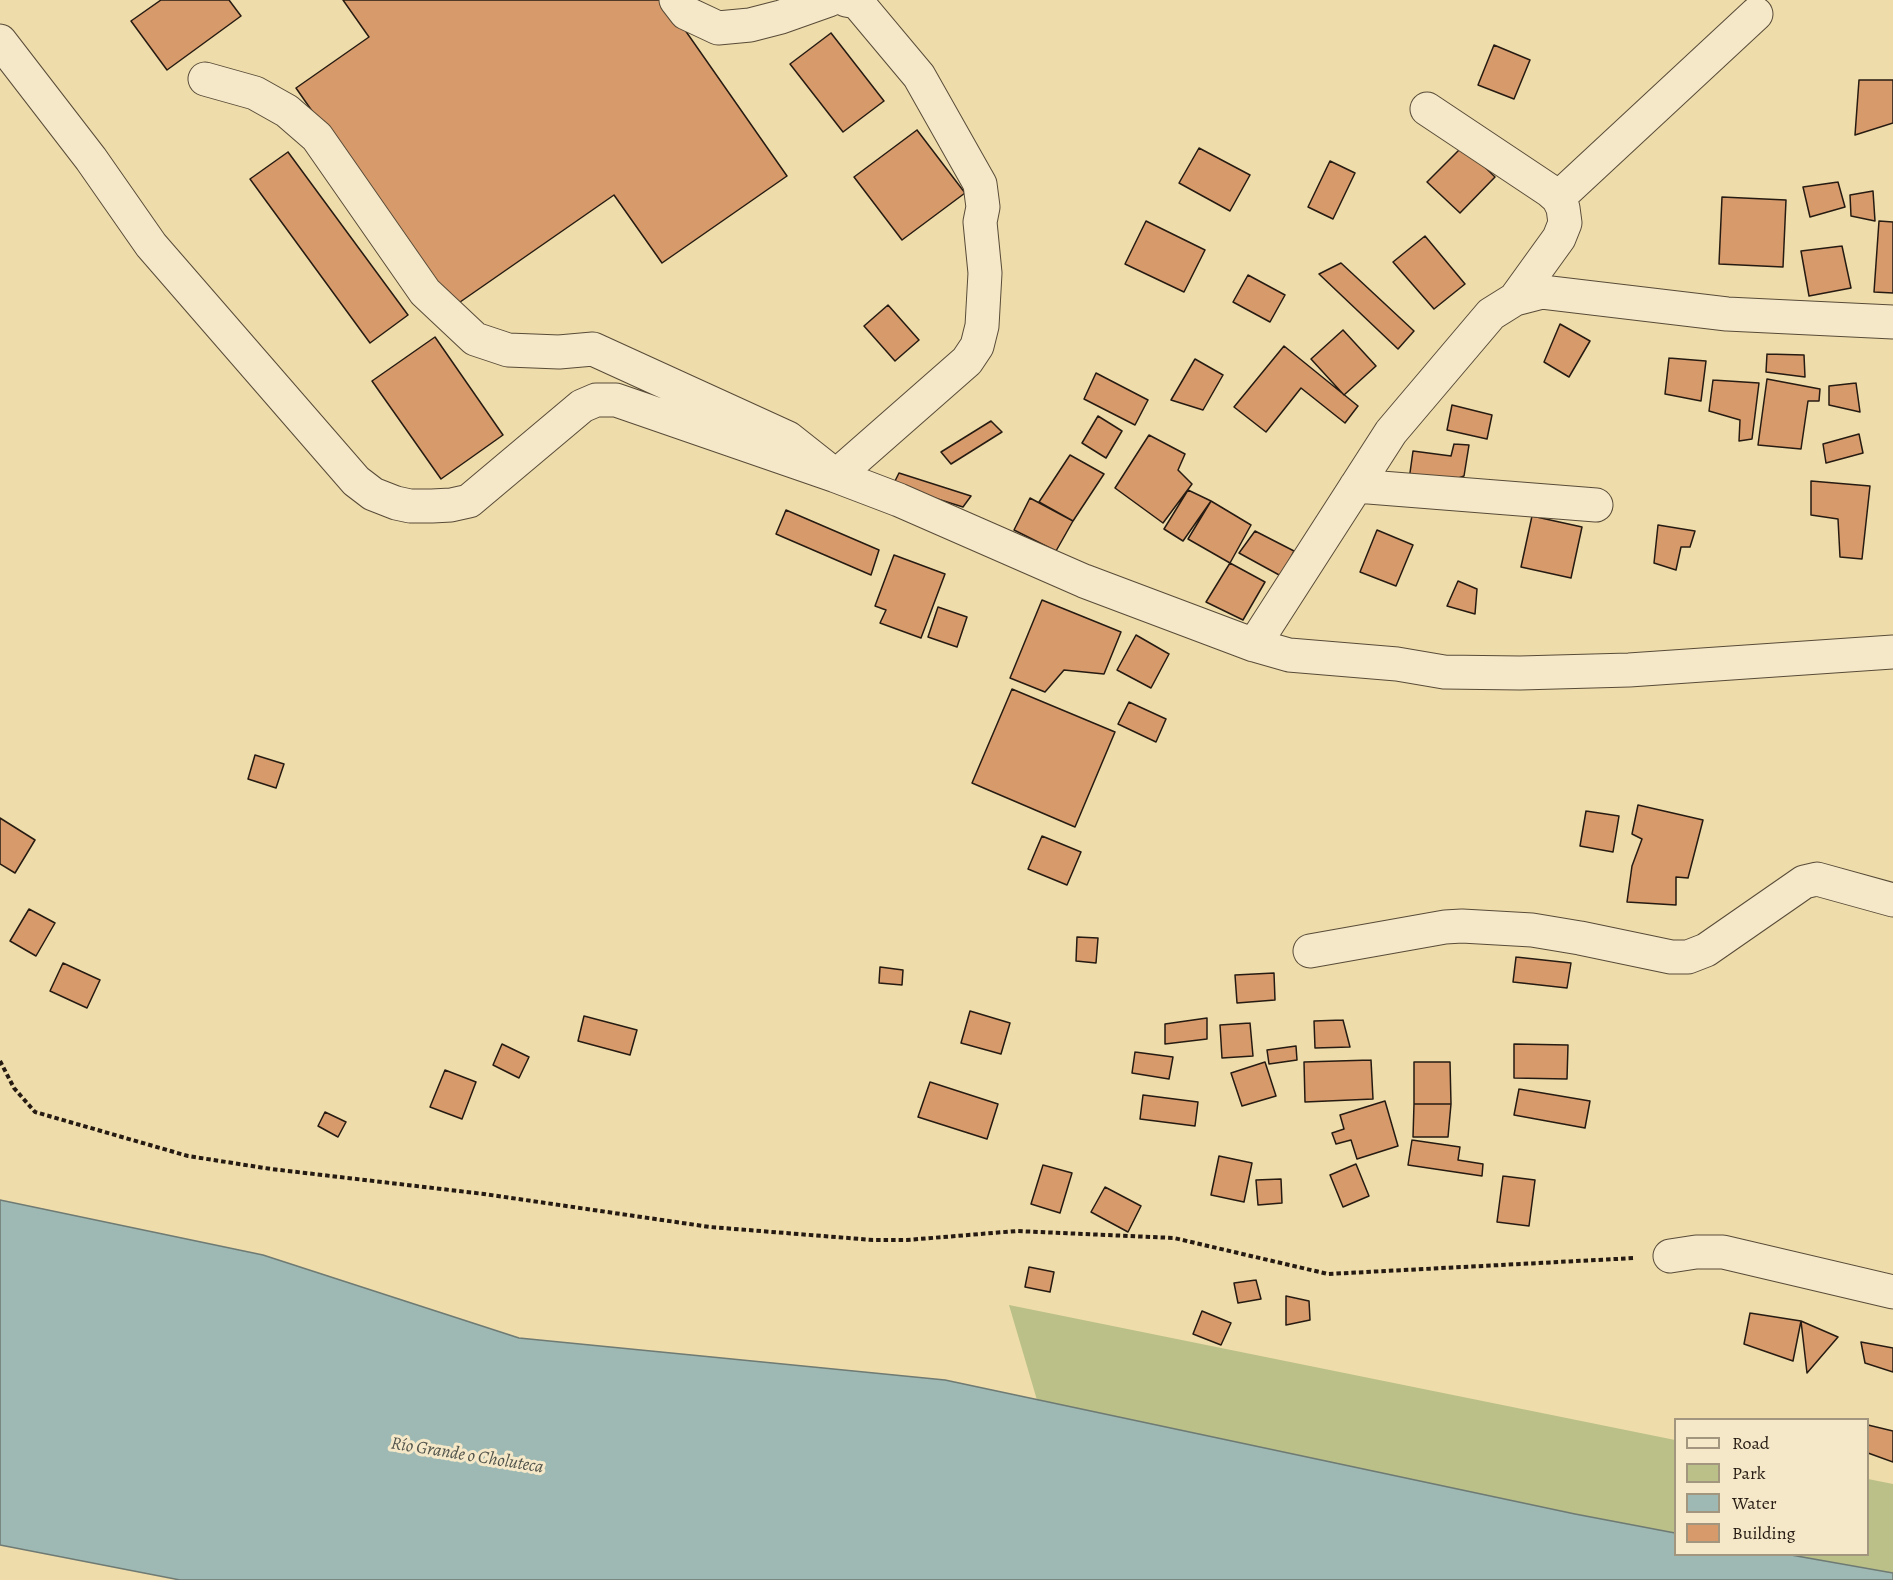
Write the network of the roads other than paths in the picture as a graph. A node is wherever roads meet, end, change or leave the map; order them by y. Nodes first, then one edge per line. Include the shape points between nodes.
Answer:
1 (676, 0) edge
2 (829, 0) edge
3 (846, 0) edge
4 (1756, 14) dead end
5 (0, 40) edge
6 (205, 79) dead end
7 (1427, 109) dead end
8 (1558, 198) junction
9 (1515, 299) junction
10 (1893, 322) edge
11 (836, 476) junction
12 (1356, 486) junction
13 (1596, 505) dead end
14 (1254, 645) junction
15 (1893, 652) edge
16 (1893, 900) edge
17 (1310, 951) dead end
18 (1670, 1256) road end
19 (1893, 1292) edge

1 - 2 street via 686,13 718,28 750,25
3 - 11 street via 857,2 919,76 980,184 985,273 982,326 977,346 967,361
4 - 8 street
5 - 11 street via 151,245 356,482 373,494 410,506 469,501 582,406 596,400 616,400
6 - 11 street via 255,93 287,111 317,137 425,292 475,339 507,350 593,349 788,438
7 - 8 street
8 - 9 street via 1565,223 1559,238
9 - 10 street via 1542,292 1727,314
9 - 12 street via 1491,314 1398,423
11 - 14 street via 1084,581
12 - 13 street
12 - 14 street
14 - 15 street via 1289,655 1443,672 1520,674
16 - 17 street via 1817,879 1804,882 1706,950 1688,957 1532,930 1462,926
18 - 19 street via 1723,1252

